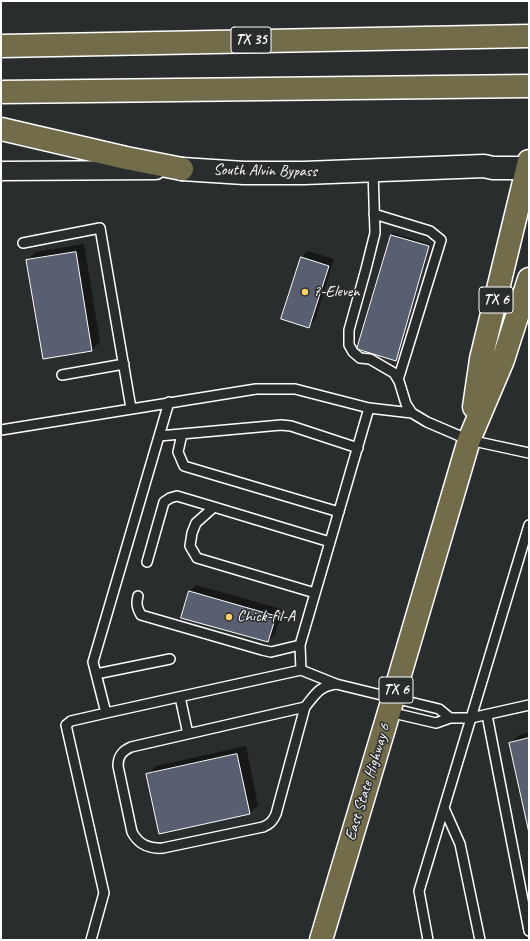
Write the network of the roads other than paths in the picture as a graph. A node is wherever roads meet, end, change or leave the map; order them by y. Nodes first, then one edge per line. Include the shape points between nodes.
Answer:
1 (529, 36) edge
2 (1, 46) edge
3 (529, 86) edge
4 (1, 92) edge
5 (1, 129) edge
6 (528, 165) edge
7 (182, 169) junction
8 (372, 170) junction
9 (1, 171) edge
10 (374, 214) junction
11 (23, 243) dead end
12 (529, 279) edge
13 (124, 364) junction
14 (62, 375) dead end
15 (398, 380) junction
16 (169, 402) junction
17 (131, 408) junction
18 (369, 408) junction
19 (412, 413) junction
20 (1, 430) edge
21 (182, 434) junction
22 (159, 436) junction
23 (469, 440) junction
24 (358, 448) junction
25 (529, 453) edge
26 (214, 507) junction
27 (339, 512) junction
28 (529, 525) edge
29 (330, 542) junction
30 (147, 562) dead end
31 (315, 593) junction
32 (138, 596) dead end
33 (300, 646) junction
34 (170, 659) dead end
35 (301, 670) junction
36 (96, 674) junction
37 (336, 684) junction
38 (180, 697) junction
39 (391, 705) junction
40 (529, 705) edge
41 (305, 707) junction
42 (106, 713) junction
43 (486, 715) junction
44 (450, 718) junction
45 (471, 718) junction
46 (188, 734) junction
47 (444, 808) junction
48 (529, 930) edge
49 (91, 940) edge
50 (321, 940) edge
51 (428, 940) edge
52 (480, 940) edge

1 - 2 main road, TX 35
3 - 4 main road
5 - 7 main road
6 - 8 street, South Alvin Bypass
6 - 23 main road, East State Highway 6 / TX 6 via 481,360
7 - 8 street, South Alvin Bypass via 244,173
7 - 9 street, South Alvin Bypass
8 - 10 lane
10 - 15 lane via 375,233 349,330 349,345 360,358 370,359 394,372
10 - 15 lane via 430,231 441,240
11 - 13 lane via 100,228
12 - 23 main road, East State Highway 6 / TX 6 via 503,360
13 - 14 lane
13 - 17 lane
15 - 19 lane via 406,404
16 - 17 lane
16 - 18 lane via 256,389 295,389
16 - 22 lane
17 - 20 lane
18 - 19 lane
18 - 24 lane
19 - 23 lane
21 - 22 lane
21 - 24 lane via 281,425
21 - 27 lane via 178,452 184,466
22 - 36 lane via 93,662
23 - 25 lane
23 - 39 main road, East State Highway 6 / TX 6
24 - 27 lane
26 - 29 lane
26 - 30 lane via 177,496 164,502
26 - 31 lane via 196,523 192,533 190,546 197,558
27 - 29 lane
28 - 45 lane
29 - 31 lane
31 - 33 lane
32 - 33 lane via 137,609 141,615 271,652
33 - 35 lane
34 - 36 lane
35 - 37 lane
35 - 38 lane
36 - 42 lane
37 - 39 lane
37 - 41 lane via 321,688
38 - 42 lane
38 - 46 lane
39 - 44 lane via 440,709
39 - 44 lane via 436,723
39 - 50 main road, East State Highway 6 / TX 6
40 - 43 lane
41 - 46 lane
41 - 46 lane via 274,820 263,827 163,848 148,848 138,841 132,832 118,759 131,747
42 - 49 lane via 71,721 66,725 104,893
43 - 45 lane
43 - 48 lane
44 - 45 lane
45 - 47 lane
47 - 51 lane via 419,891
47 - 52 lane via 460,844

